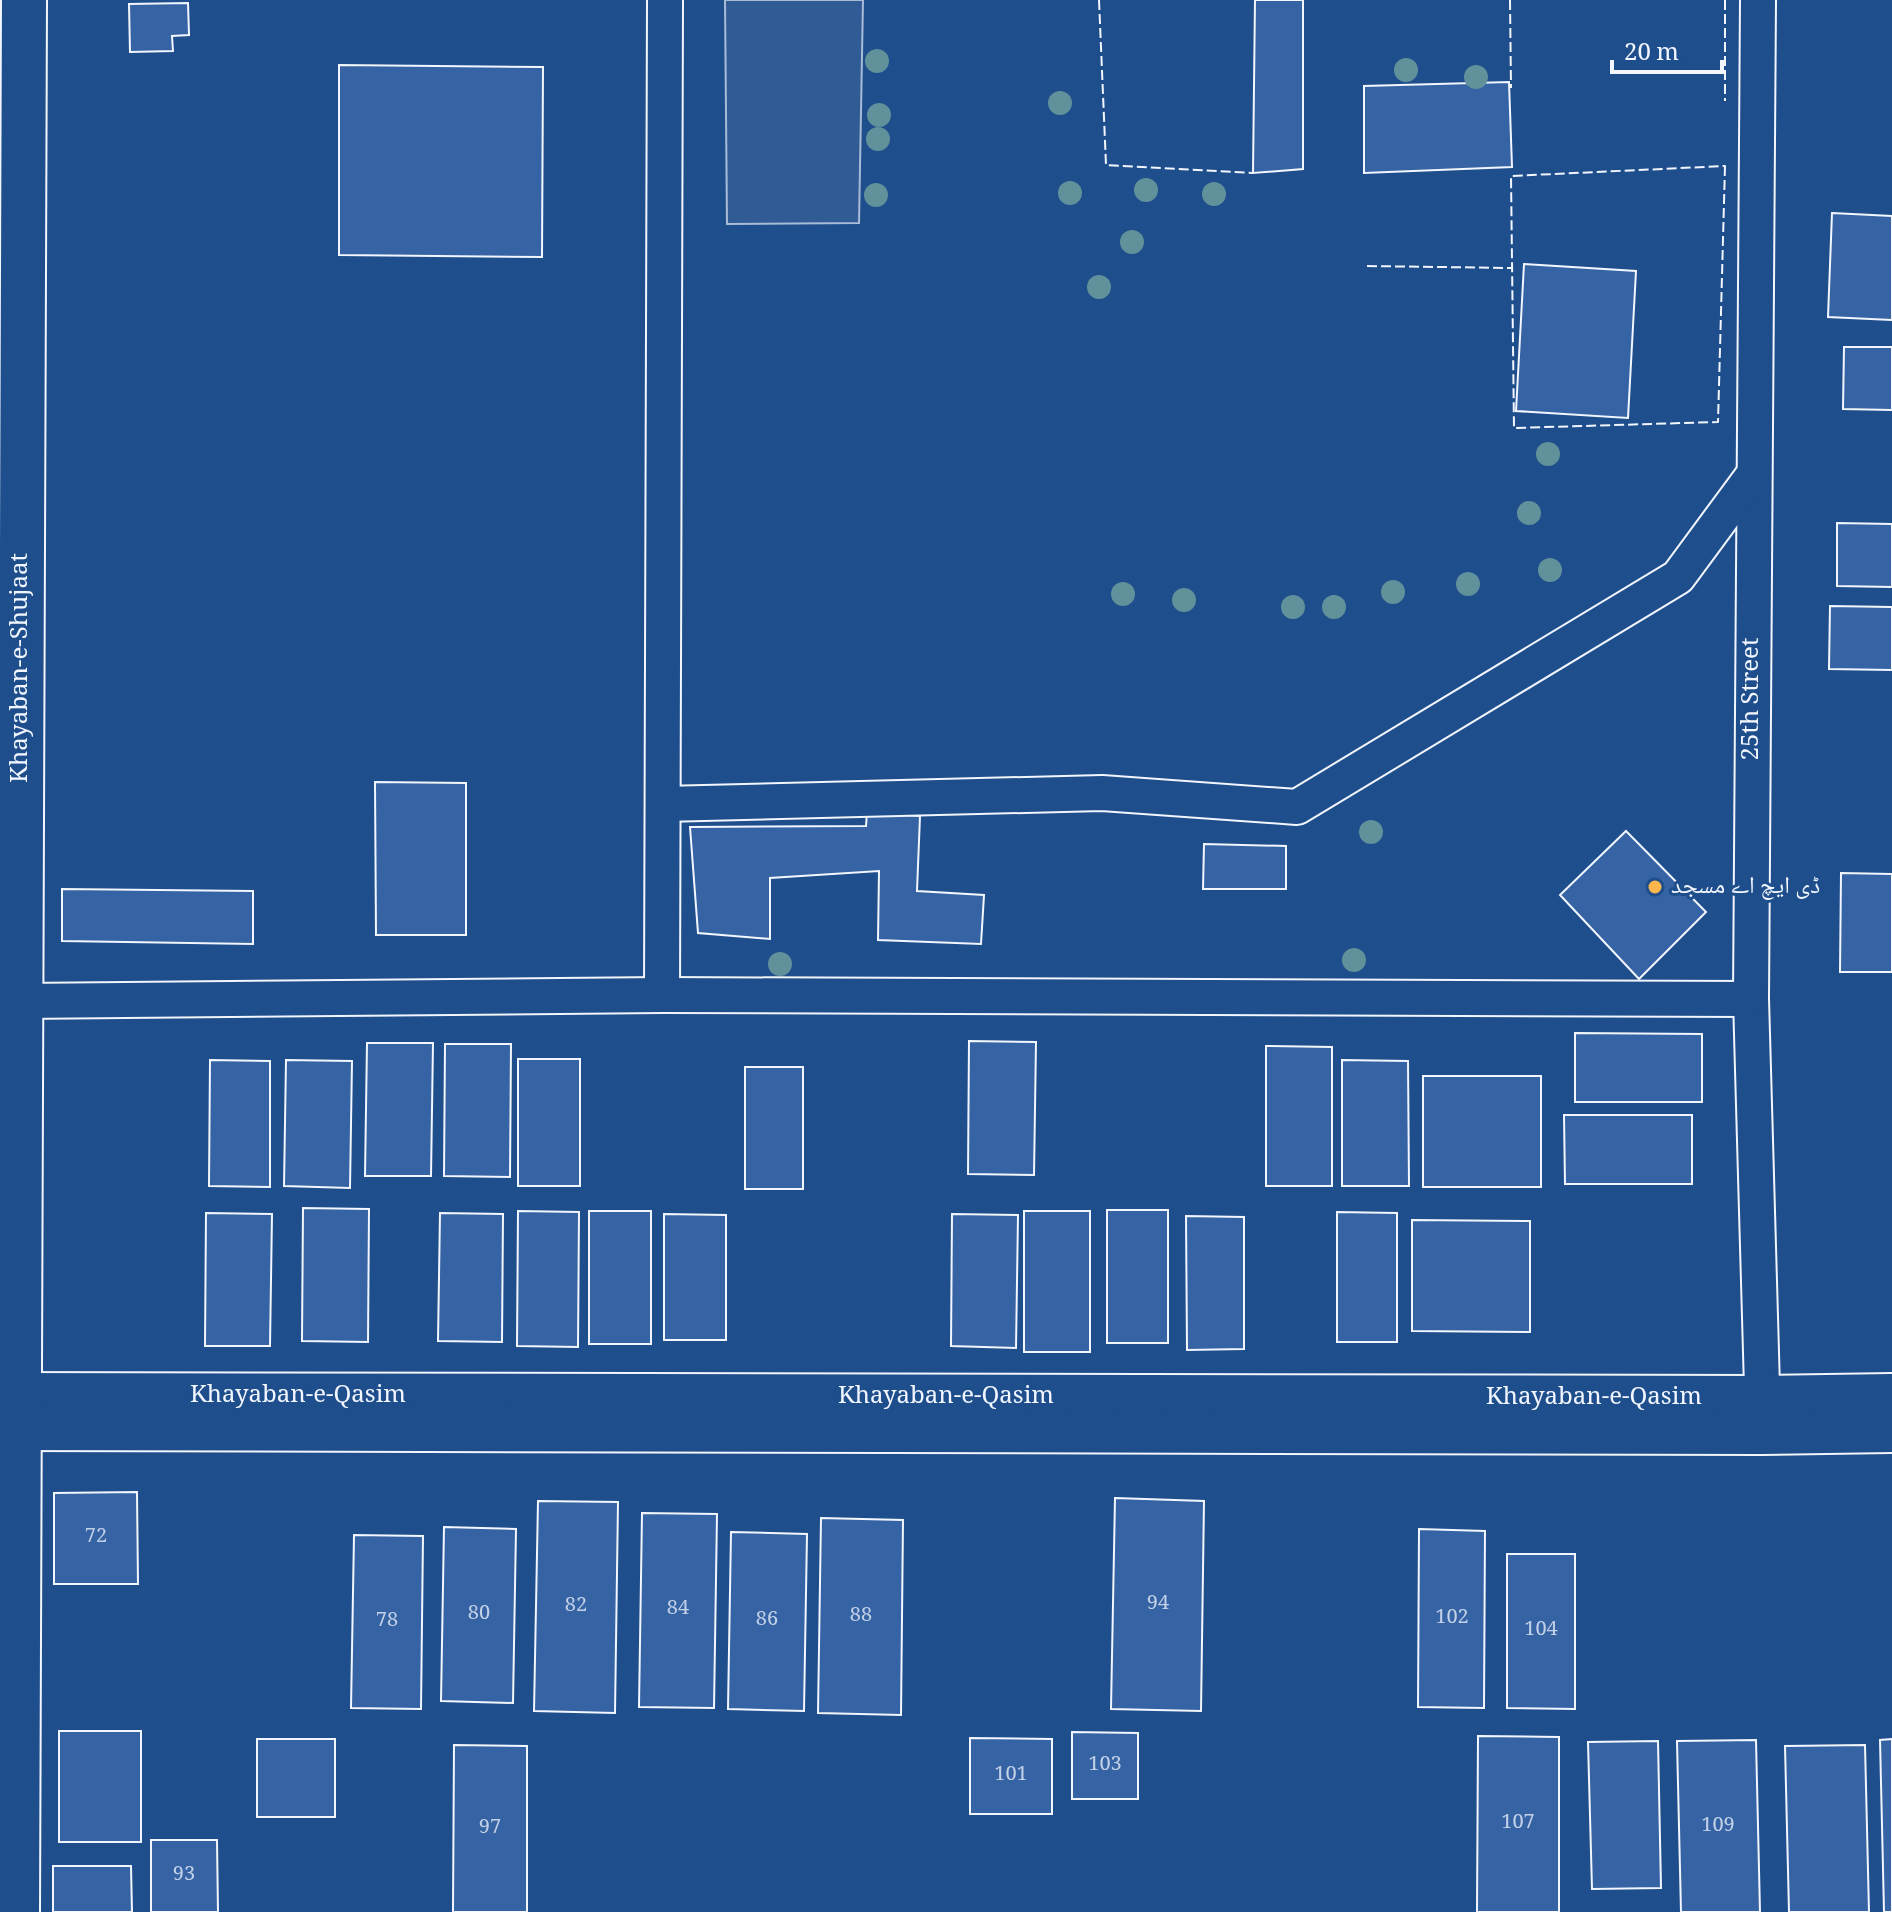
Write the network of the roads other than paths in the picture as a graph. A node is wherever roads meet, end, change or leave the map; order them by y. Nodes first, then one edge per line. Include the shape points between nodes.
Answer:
1 (24, 0) edge
2 (665, 0) edge
3 (1758, 0) edge
4 (1754, 474) junction
5 (663, 804) junction
6 (662, 995) junction
7 (1751, 999) junction
8 (20, 1001) junction
9 (1892, 1396) edge
10 (9, 1411) edge
11 (1763, 1415) junction
12 (1892, 1430) edge
13 (17, 1912) edge

1 - 8 street, Khayaban-e-Shujaat
2 - 5 street
3 - 4 street, 25th Street
4 - 5 street via 1678,577 1297,807 1102,793
4 - 7 street, 25th Street
5 - 6 street
6 - 7 street
6 - 8 street
7 - 11 street, 25th Street
8 - 10 street, Khayaban-e-Shujaat
9 - 11 street, Khayaban-e-Qasim
10 - 11 street, Khayaban-e-Qasim
10 - 13 street, Khayaban-e-Shujaat
11 - 12 street, Khayaban-e-Qasim

